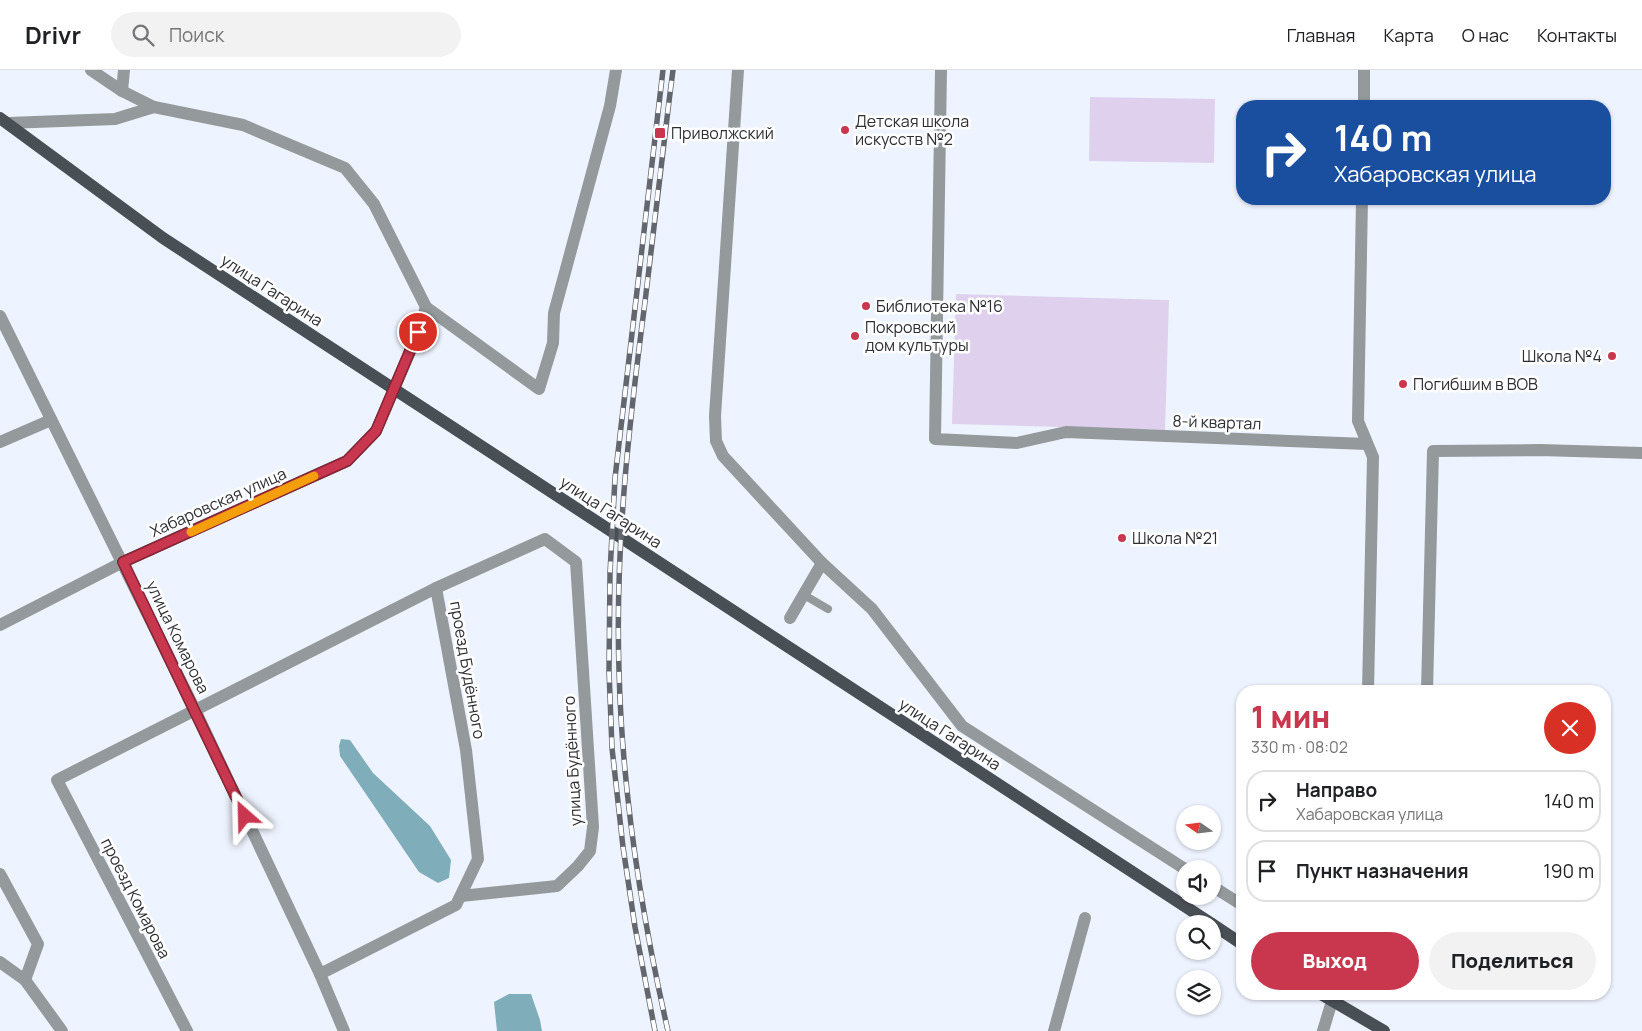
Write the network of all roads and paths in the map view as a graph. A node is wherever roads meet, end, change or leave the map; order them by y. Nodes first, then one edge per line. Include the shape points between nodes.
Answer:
1 (91, 70) edge
2 (124, 70) edge
3 (616, 70) edge
4 (738, 70) edge
5 (941, 70) edge
6 (1364, 70) edge
7 (122, 90) junction
8 (1364, 100) edge
9 (154, 107) junction
10 (4, 120) edge
11 (1362, 205) edge
12 (426, 307) junction
13 (0, 316) edge
14 (51, 420) junction
15 (0, 442) edge
16 (1367, 444) junction
17 (1642, 453) edge
18 (123, 562) junction
19 (822, 563) junction
20 (436, 588) junction
21 (804, 595) junction
22 (828, 609) dead end
23 (790, 618) dead end
24 (0, 626) edge
25 (1368, 685) edge
26 (1426, 685) edge
27 (195, 710) junction
28 (57, 780) joint
29 (1176, 863) edge
30 (0, 874) edge
31 (1221, 892) edge
32 (460, 896) junction
33 (1236, 902) edge
34 (1198, 915) edge
35 (1085, 918) dead end
36 (1221, 930) edge
37 (1236, 940) edge
38 (0, 962) edge
39 (320, 974) junction
40 (25, 980) junction
41 (1332, 1000) edge
42 (1338, 1000) edge
43 (62, 1031) edge
44 (187, 1031) edge
45 (344, 1031) edge
46 (1054, 1031) edge
47 (1323, 1031) edge
48 (1384, 1031) edge

1 - 7 street
2 - 7 street
3 - 12 street via 610,106 554,313 553,343 539,389
4 - 19 street via 716,441 723,456
5 - 16 street, 8-й квартал via 936,439 1017,443 1066,432
6 - 8 street
7 - 9 street
9 - 10 street via 115,119
9 - 12 street via 243,125 345,168 374,204
10 - 34 main road, улица Гагарина via 163,238
11 - 16 street via 1358,421
12 - 18 street, Хабаровская улица via 376,431 347,461
13 - 14 street, улица Комарова
14 - 15 street
14 - 18 street, улица Комарова
16 - 25 street via 1373,457
17 - 26 street via 1433,451
18 - 24 street, Хабаровская улица
18 - 27 street, улица Комарова
19 - 21 street
19 - 29 street via 872,609 962,726
20 - 27 street, проезд Будённого
20 - 32 street, проезд Будённого via 466,750 478,859
20 - 32 street, улица Будённого via 545,539 576,562 593,828 590,851 557,886
21 - 22 lane
21 - 23 street
27 - 28 street, проезд Будённого
27 - 39 street, улица Комарова
28 - 44 street, проезд Комарова
30 - 40 street via 38,944
31 - 33 street
32 - 39 street, проезд Будённого via 456,906
35 - 46 street
36 - 37 main road, улица Гагарина
38 - 40 street
39 - 45 street, улица Комарова
40 - 43 street
41 - 47 street
42 - 48 main road

